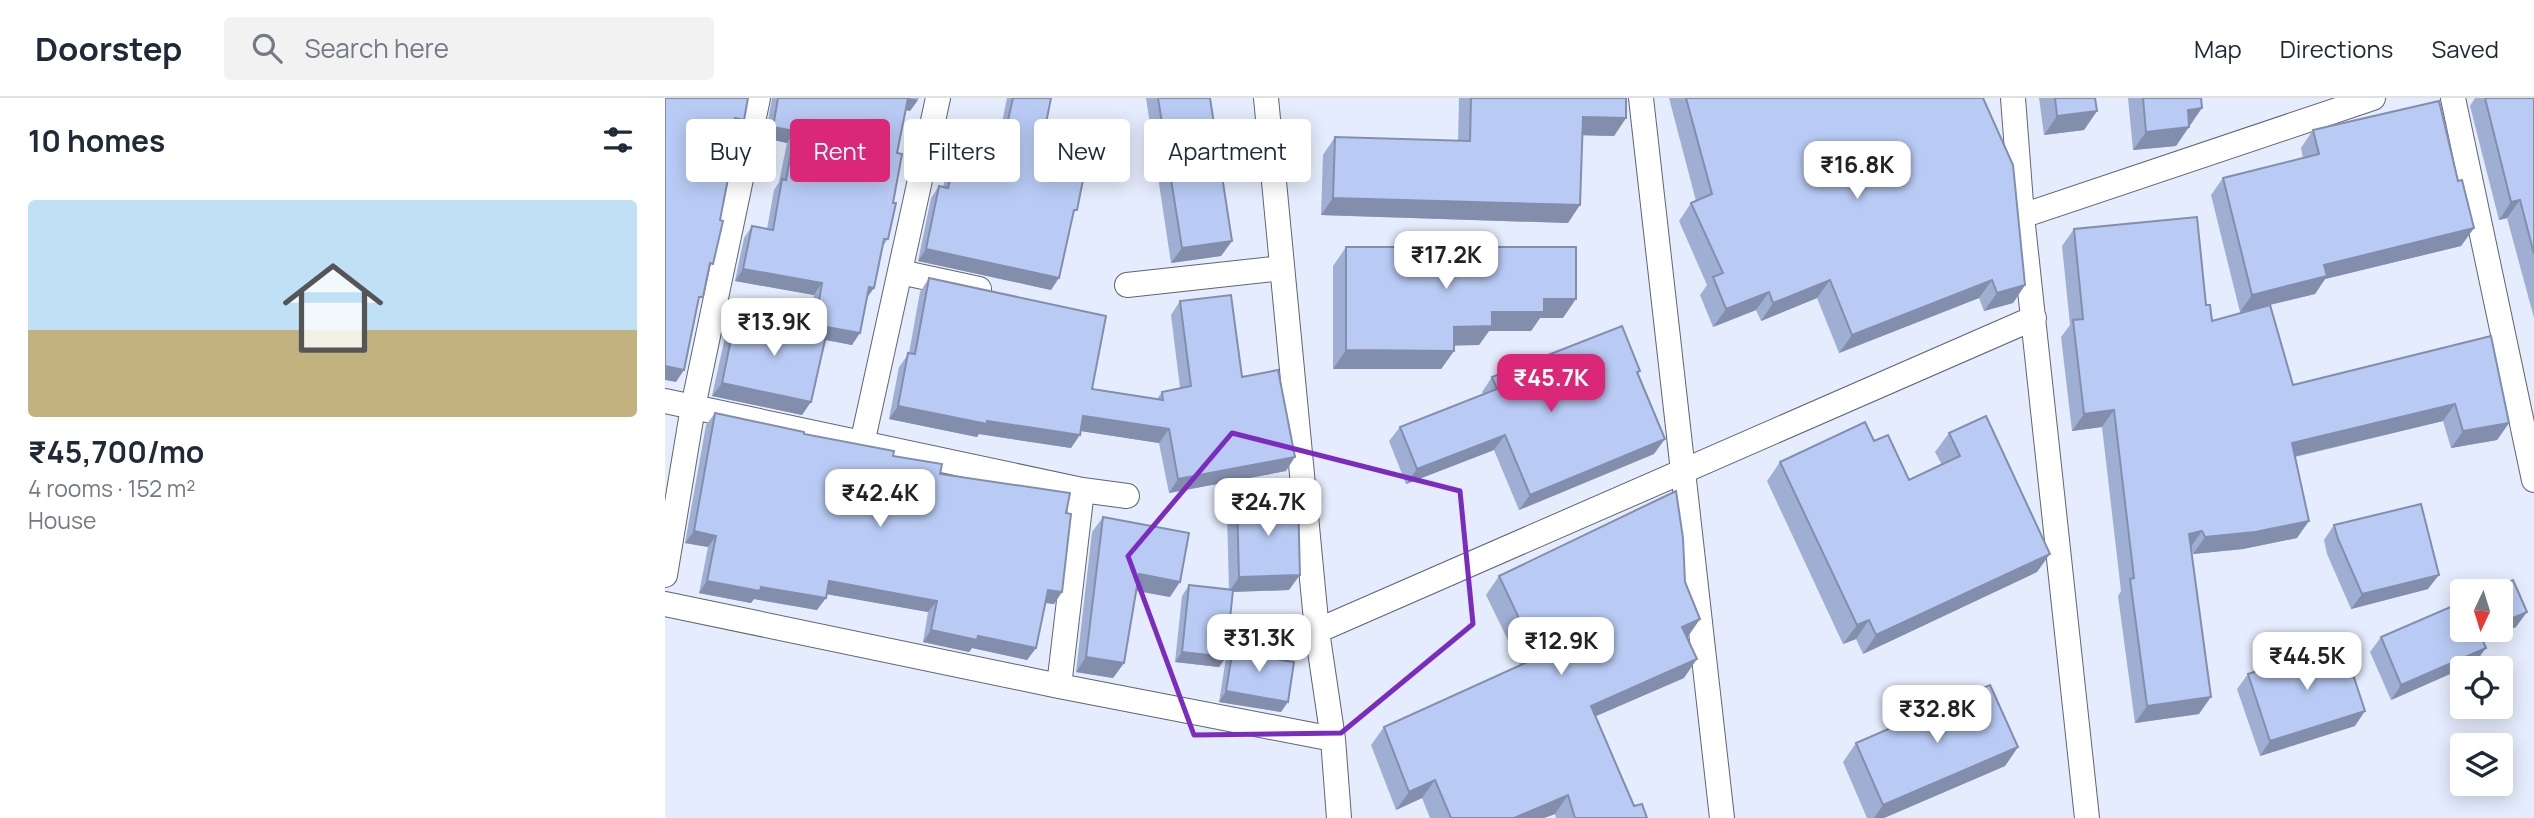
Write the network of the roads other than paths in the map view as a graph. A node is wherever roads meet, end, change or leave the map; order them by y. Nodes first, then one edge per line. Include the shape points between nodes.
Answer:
1 (758, 98) edge
2 (938, 98) edge
3 (1266, 98) edge
4 (1641, 98) edge
5 (2013, 98) edge
6 (2372, 98) edge
7 (2453, 98) edge
8 (2022, 216) junction
9 (1282, 268) junction
10 (900, 272) junction
11 (1128, 285) dead end
12 (1008, 295) edge
13 (2033, 318) junction
14 (665, 401) edge
15 (693, 407) junction
16 (862, 444) junction
17 (1683, 472) junction
18 (2534, 480) edge
19 (1082, 490) junction
20 (1127, 496) dead end
21 (665, 575) edge
22 (665, 604) edge
23 (1317, 631) junction
24 (1059, 686) junction
25 (1333, 739) junction
26 (1339, 818) edge
27 (1723, 818) edge
28 (2087, 818) edge

1 - 15 street
2 - 10 street
3 - 9 street
4 - 17 street
5 - 8 street
6 - 8 street
7 - 18 street
8 - 13 street
9 - 11 street
9 - 23 street
10 - 12 street
10 - 16 street
13 - 17 street
13 - 28 street
14 - 15 street
15 - 16 street
15 - 21 street
16 - 19 street
17 - 23 street
17 - 27 street
19 - 20 street
19 - 24 street
22 - 24 street
23 - 25 street
24 - 25 street
25 - 26 street

